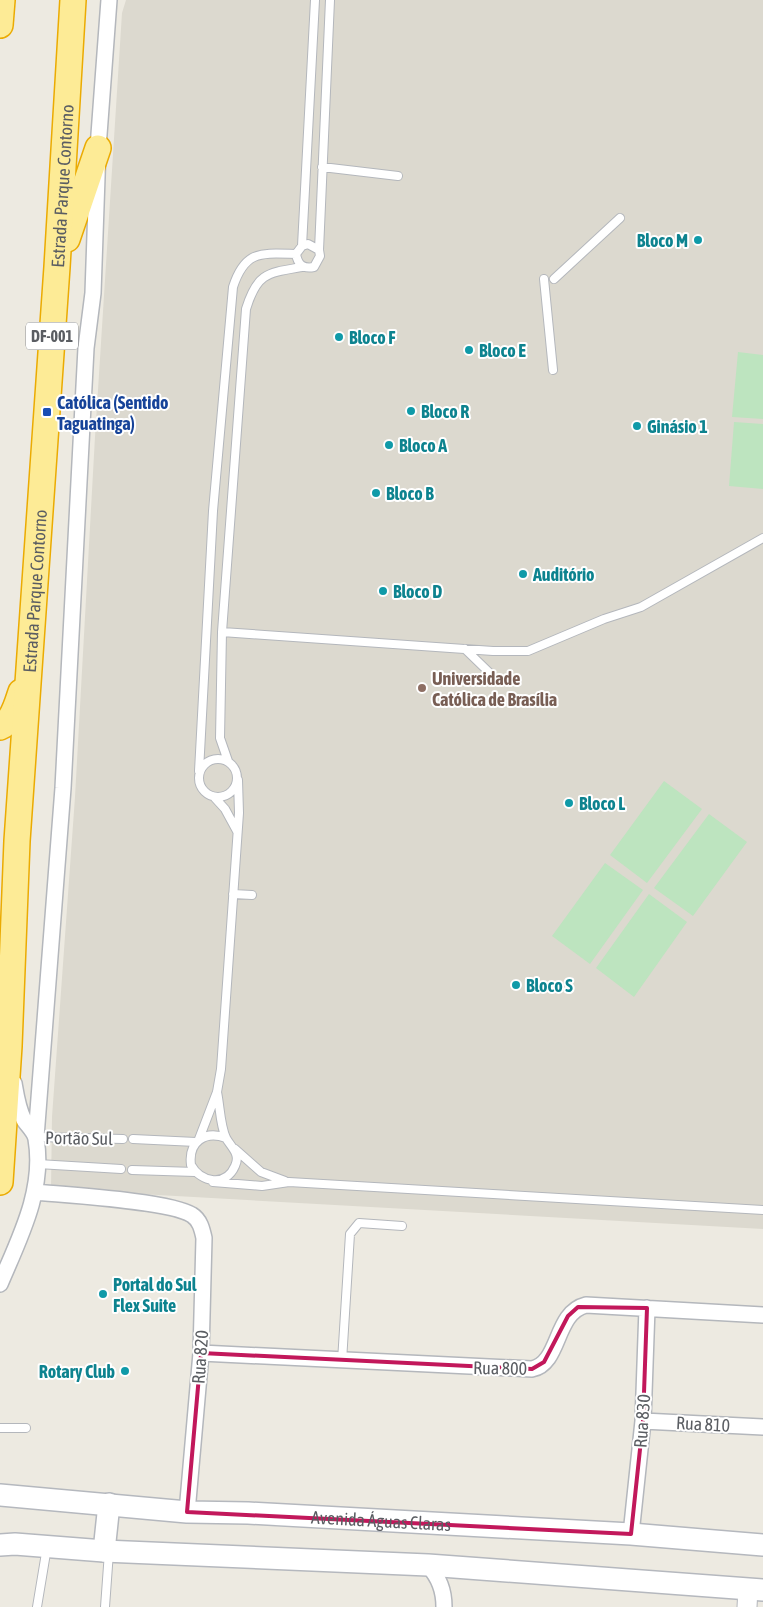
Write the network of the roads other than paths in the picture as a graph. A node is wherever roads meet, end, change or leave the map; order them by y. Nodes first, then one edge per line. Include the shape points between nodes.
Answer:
1 (2, 0) edge
2 (73, 0) edge
3 (109, 0) edge
4 (315, 0) edge
5 (330, 0) edge
6 (0, 25) edge
7 (98, 148) junction
8 (322, 167) junction
9 (398, 176) dead end
10 (620, 218) dead end
11 (302, 246) junction
12 (319, 250) junction
13 (296, 254) junction
14 (57, 267) junction
15 (302, 267) junction
16 (544, 279) dead end
17 (554, 279) dead end
18 (553, 370) dead end
19 (763, 538) edge
20 (222, 632) junction
21 (465, 649) junction
22 (27, 673) junction
23 (498, 681) dead end
24 (0, 727) edge
25 (228, 761) junction
26 (199, 771) junction
27 (238, 780) junction
28 (215, 798) junction
29 (0, 817) edge
30 (238, 833) junction
31 (17, 841) junction
32 (233, 894) junction
33 (252, 895) dead end
34 (9, 1046) junction
35 (217, 1092) junction
36 (36, 1137) junction
37 (226, 1138) junction
38 (123, 1139) dead end
39 (134, 1139) dead end
40 (198, 1140) junction
41 (235, 1149) junction
42 (38, 1164) junction
43 (121, 1169) dead end
44 (132, 1170) dead end
45 (194, 1172) junction
46 (0, 1182) edge
47 (213, 1182) junction
48 (289, 1182) junction
49 (35, 1192) junction
50 (763, 1210) edge
51 (402, 1226) dead end
52 (0, 1284) edge
53 (647, 1308) junction
54 (763, 1315) edge
55 (202, 1353) junction
56 (342, 1361) junction
57 (643, 1421) junction
58 (763, 1427) edge
59 (0, 1428) edge
60 (26, 1428) dead end
61 (0, 1494) edge
62 (109, 1504) junction
63 (187, 1512) junction
64 (631, 1534) junction
65 (0, 1545) edge
66 (763, 1545) edge
67 (47, 1547) junction
68 (106, 1551) junction
69 (428, 1566) junction
70 (752, 1596) edge
71 (37, 1607) edge
72 (106, 1607) edge
73 (444, 1607) edge

1 - 6 highway
2 - 14 highway, Estrada Parque Contorno / DF-001
3 - 7 street
4 - 11 lane
5 - 8 lane
7 - 14 highway
7 - 36 street via 93,293 86,358 63,788
8 - 9 lane
8 - 12 lane
10 - 17 lane
11 - 12 lane via 308,244
11 - 13 lane
12 - 15 lane via 320,256 314,267
13 - 15 lane
13 - 26 lane via 253,256 239,270 233,287 213,511
14 - 22 highway, Estrada Parque Contorno / DF-001
15 - 20 lane via 272,273 257,281 246,309
16 - 18 lane
19 - 21 lane via 641,608 604,619 546,645 528,651
20 - 21 lane
20 - 25 lane via 220,738
21 - 23 lane
22 - 24 highway via 14,713
22 - 31 highway, Estrada Parque Contorno / DF-001
25 - 26 lane via 217,758 206,762
25 - 27 lane via 236,769
26 - 28 lane via 199,783 204,793
27 - 28 lane via 234,790
27 - 30 lane
28 - 30 lane
29 - 31 highway
30 - 32 lane
31 - 34 highway, Estrada Parque Contorno / DF-001
32 - 33 lane
32 - 35 lane
34 - 36 street via 17,1101 23,1119
34 - 46 highway, Estrada Parque Contorno / DF-001
35 - 37 lane
35 - 40 lane
36 - 38 lane, Portão Sul
36 - 42 street
37 - 40 lane via 217,1134
37 - 41 lane
39 - 40 lane, Portão Sul
40 - 45 lane via 190,1156
41 - 47 lane via 236,1164 228,1177
41 - 48 lane via 261,1172
42 - 43 lane, Portão Sul
42 - 49 street
44 - 45 lane
45 - 47 lane
47 - 48 lane via 262,1186
48 - 50 lane
49 - 52 street
49 - 55 street, Rua 820 via 169,1207 192,1215 198,1221 204,1238
51 - 56 lane via 359,1222 353,1227
53 - 54 street, Rua 800
53 - 56 street, Rua 800 via 578,1307 568,1316 544,1362 532,1370
53 - 57 street, Rua 830
55 - 56 street, Rua 800
55 - 63 street, Rua 820
57 - 58 street, Rua 810
57 - 64 street, Rua 830
59 - 60 lane
61 - 62 main road, Avenida Águas Claras
62 - 63 main road, Avenida Águas Claras
62 - 68 main road
63 - 64 main road, Avenida Águas Claras
64 - 66 main road, Avenida Águas Claras
65 - 67 main road
67 - 68 main road
67 - 71 lane
68 - 69 main road
68 - 72 lane
69 - 70 main road
69 - 73 street via 438,1578

